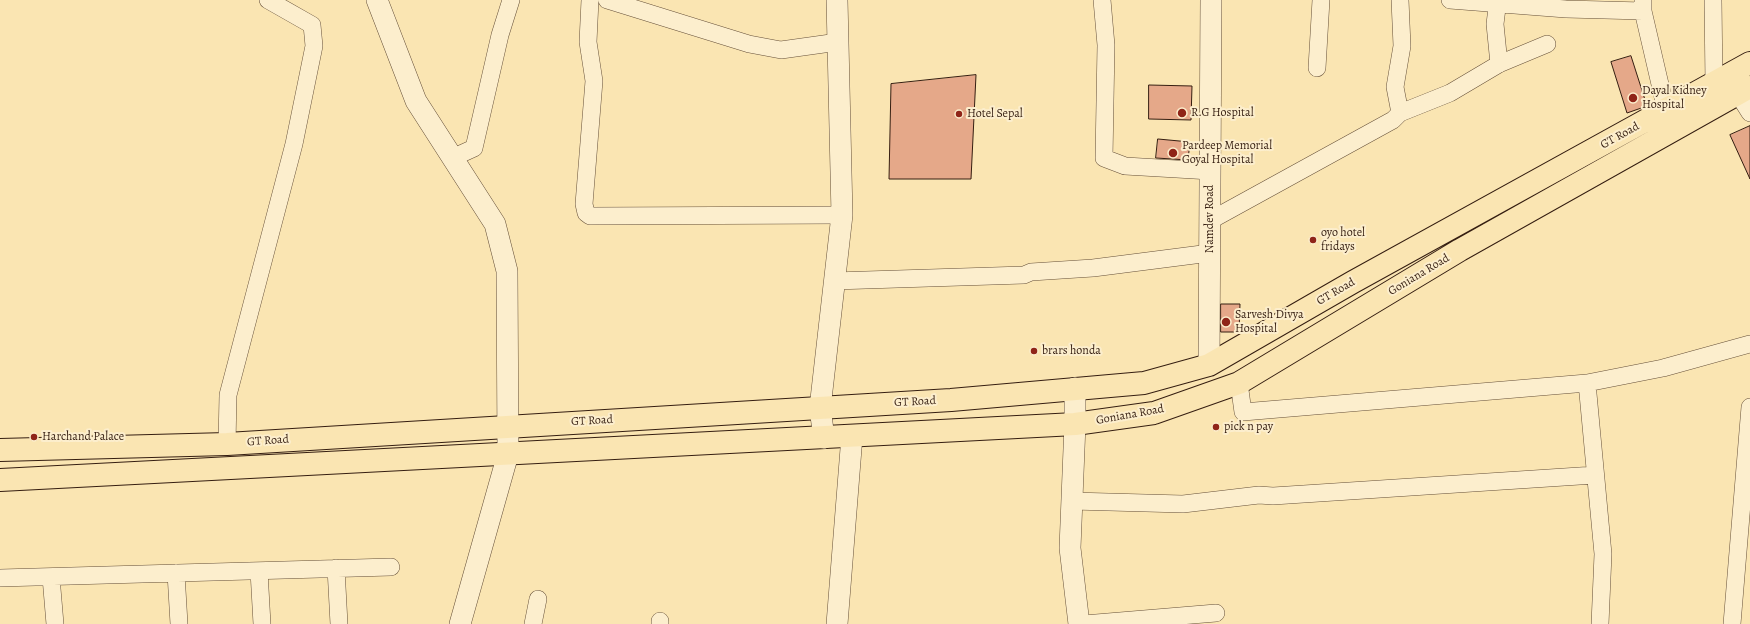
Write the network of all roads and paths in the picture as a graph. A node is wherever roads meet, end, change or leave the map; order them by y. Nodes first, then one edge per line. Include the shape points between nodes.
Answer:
1 (268, 0) edge
2 (377, 0) edge
3 (511, 0) edge
4 (590, 0) edge
5 (607, 0) edge
6 (837, 0) edge
7 (1102, 0) edge
8 (1211, 0) edge
9 (1321, 0) edge
10 (1400, 0) edge
11 (1450, 0) edge
12 (1713, 0) edge
13 (1498, 2) edge
14 (1643, 6) edge
15 (838, 42) junction
16 (1546, 44) dead end
17 (1750, 63) edge
18 (1499, 64) junction
19 (1317, 68) dead end
20 (1714, 84) junction
21 (1744, 91) edge
22 (1400, 113) junction
23 (1750, 113) edge
24 (1673, 119) junction
25 (452, 158) junction
26 (1211, 171) junction
27 (842, 215) junction
28 (1211, 220) junction
29 (1210, 253) junction
30 (834, 281) junction
31 (1750, 344) edge
32 (1209, 365) junction
33 (1239, 383) junction
34 (1587, 383) junction
35 (1075, 388) junction
36 (1750, 407) edge
37 (820, 408) junction
38 (1075, 424) junction
39 (508, 426) junction
40 (852, 436) junction
41 (824, 438) junction
42 (226, 444) junction
43 (0, 450) edge
44 (508, 454) junction
45 (1595, 475) junction
46 (0, 480) edge
47 (1072, 501) junction
48 (391, 566) dead end
49 (336, 568) junction
50 (259, 571) junction
51 (176, 573) junction
52 (51, 577) junction
53 (0, 578) edge
54 (538, 599) dead end
55 (1216, 613) dead end
56 (55, 624) edge
57 (179, 624) edge
58 (262, 624) edge
59 (339, 624) edge
60 (460, 624) edge
61 (533, 624) edge
62 (837, 624) edge
63 (1080, 624) edge
64 (1084, 624) edge
65 (1600, 624) edge
66 (1732, 624) edge

1 - 42 street via 312,26 314,46 294,144 228,395
2 - 25 street via 416,101
3 - 25 street via 500,35 474,148
4 - 27 street via 588,42 594,81 584,204 586,213 590,216
5 - 15 street via 750,44 781,50
6 - 15 street
7 - 26 street via 1106,45 1104,158 1125,166
8 - 26 street, Namdev Road
9 - 19 street
10 - 22 street via 1402,46 1395,88
11 - 13 street
12 - 20 street
13 - 14 street via 1566,9
13 - 18 street via 1495,24
14 - 24 street
15 - 27 street
16 - 18 street
17 - 20 main road, GT Road
18 - 22 street via 1450,93
20 - 24 main road, GT Road
21 - 23 street
21 - 24 main road, Goniana Road
22 - 28 street via 1393,120
24 - 32 main road, GT Road via 1352,282
24 - 33 main road, Goniana Road
25 - 39 street via 494,224 506,271
26 - 28 street, Namdev Road
27 - 30 street
28 - 29 street, Namdev Road
29 - 30 street via 1093,268 1031,272 1024,275
29 - 32 street, Namdev Road
30 - 37 street
31 - 34 street via 1663,368
32 - 35 main road, GT Road via 1144,383
33 - 34 street via 1243,412
33 - 38 main road, Goniana Road via 1154,413
34 - 45 street
35 - 37 main road, GT Road via 951,400
35 - 38 street
36 - 66 street
37 - 39 main road, GT Road
37 - 41 street
38 - 40 main road, GT Road
38 - 47 street
39 - 42 main road, GT Road
39 - 44 street
40 - 41 main road, GT Road
40 - 62 street
41 - 44 main road, GT Road
42 - 43 main road, GT Road
44 - 46 main road, GT Road
44 - 60 street
45 - 47 street via 1259,495 1183,504
45 - 65 street via 1603,554
47 - 63 street via 1070,548
48 - 49 street
49 - 50 street
49 - 59 street
50 - 51 street
50 - 58 street
51 - 52 street
51 - 57 street
52 - 53 street
52 - 56 street
54 - 61 street
55 - 64 street

